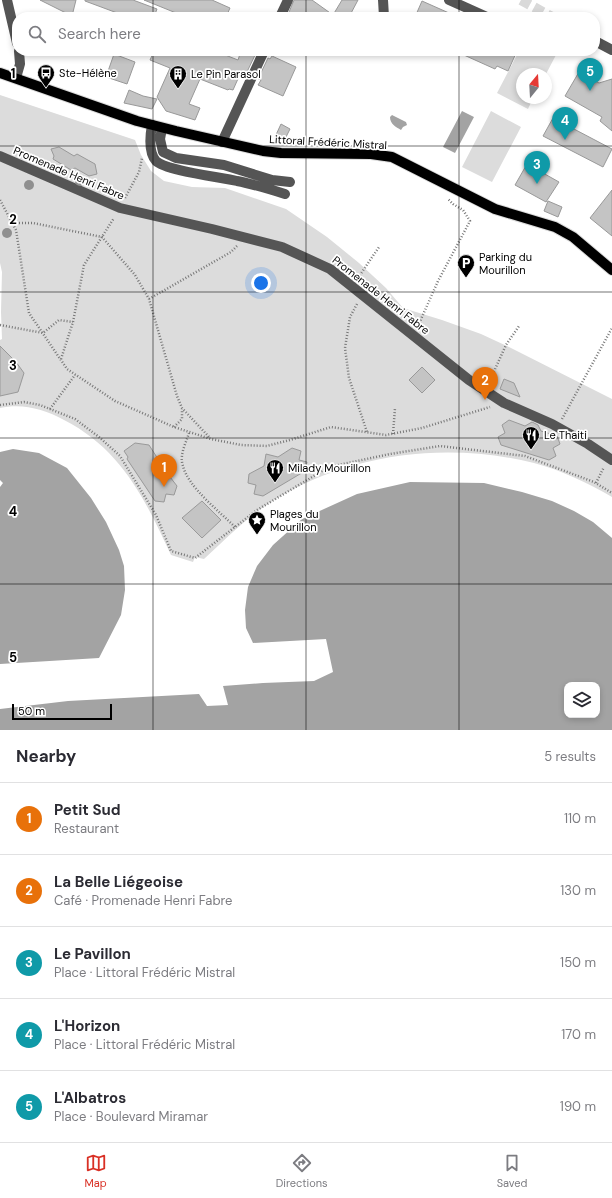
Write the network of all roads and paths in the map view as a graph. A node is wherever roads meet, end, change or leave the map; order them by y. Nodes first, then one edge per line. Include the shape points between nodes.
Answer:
1 (7, 0) edge
2 (288, 0) edge
3 (383, 0) edge
4 (449, 0) edge
5 (282, 12) edge
6 (384, 12) edge
7 (476, 12) edge
8 (12, 22) edge
9 (600, 44) edge
10 (612, 50) edge
11 (19, 56) edge
12 (262, 56) edge
13 (0, 73) edge
14 (16, 78) junction
15 (152, 125) junction
16 (162, 128) junction
17 (222, 142) junction
18 (143, 155) dead end
19 (0, 156) edge
20 (290, 182) dead end
21 (285, 194) dead end
22 (444, 194) dead end
23 (0, 200) edge
24 (120, 208) junction
25 (13, 223) junction
26 (102, 237) junction
27 (244, 237) junction
28 (379, 247) dead end
29 (612, 270) edge
30 (352, 287) junction
31 (362, 294) junction
32 (148, 300) junction
33 (73, 322) junction
34 (0, 325) edge
35 (519, 326) dead end
36 (612, 328) edge
37 (43, 333) junction
38 (414, 336) junction
39 (61, 360) junction
40 (75, 374) junction
41 (485, 391) junction
42 (504, 403) junction
43 (0, 405) edge
44 (182, 408) junction
45 (395, 408) dead end
46 (50, 409) junction
47 (174, 427) junction
48 (557, 427) junction
49 (367, 432) junction
50 (189, 433) junction
51 (393, 434) junction
52 (211, 439) junction
53 (610, 459) edge
54 (596, 483) junction
55 (612, 493) edge
56 (235, 527) junction

1 - 8 street
2 - 5 street
3 - 6 street
4 - 7 street
9 - 10 street
11 - 14 street
12 - 17 street
13 - 14 main road, Littoral Frédéric Mistral
14 - 15 main road, Littoral Frédéric Mistral
15 - 16 main road, Littoral Frédéric Mistral
15 - 21 street via 150,145 153,157 158,162 179,170 236,180
16 - 17 main road, Littoral Frédéric Mistral
16 - 20 street via 160,139 163,152 176,158 224,165 272,180
17 - 29 main road, Littoral Frédéric Mistral via 276,153 371,154 392,157 496,209 555,227 573,237
18 - 24 path via 139,172
19 - 24 street, Promenade Henri Fabre
22 - 38 path via 463,210 470,221 422,314
23 - 25 path
24 - 26 path
24 - 27 street, Promenade Henri Fabre
25 - 26 path via 33,223
25 - 37 path via 29,313
26 - 32 path via 135,275
26 - 33 path via 84,266
27 - 30 street, Promenade Henri Fabre via 282,247 330,269
27 - 32 path via 231,252
28 - 30 path
30 - 31 street, Promenade Henri Fabre
31 - 38 street, Promenade Henri Fabre
31 - 49 path via 350,317 345,348 349,378
32 - 44 path
33 - 37 path via 59,320
33 - 39 path
34 - 37 path
35 - 41 path via 506,345
36 - 48 path
37 - 39 path
38 - 41 street, Promenade Henri Fabre
39 - 40 path via 67,369
40 - 46 path
40 - 47 path via 115,400
41 - 42 street, Promenade Henri Fabre
42 - 48 street, Promenade Henri Fabre
42 - 51 path via 422,428
43 - 46 path via 24,402
44 - 47 path via 182,419
44 - 52 path
45 - 51 path
46 - 56 path via 75,419 120,456 156,515 172,551 194,558
47 - 50 path
48 - 53 street, Promenade Henri Fabre
49 - 51 path
49 - 52 path via 331,427 267,446 241,445
50 - 52 path
50 - 56 path via 182,451 182,465 190,483
53 - 54 path
54 - 55 path
54 - 56 path via 525,456 440,446 329,467 257,510

